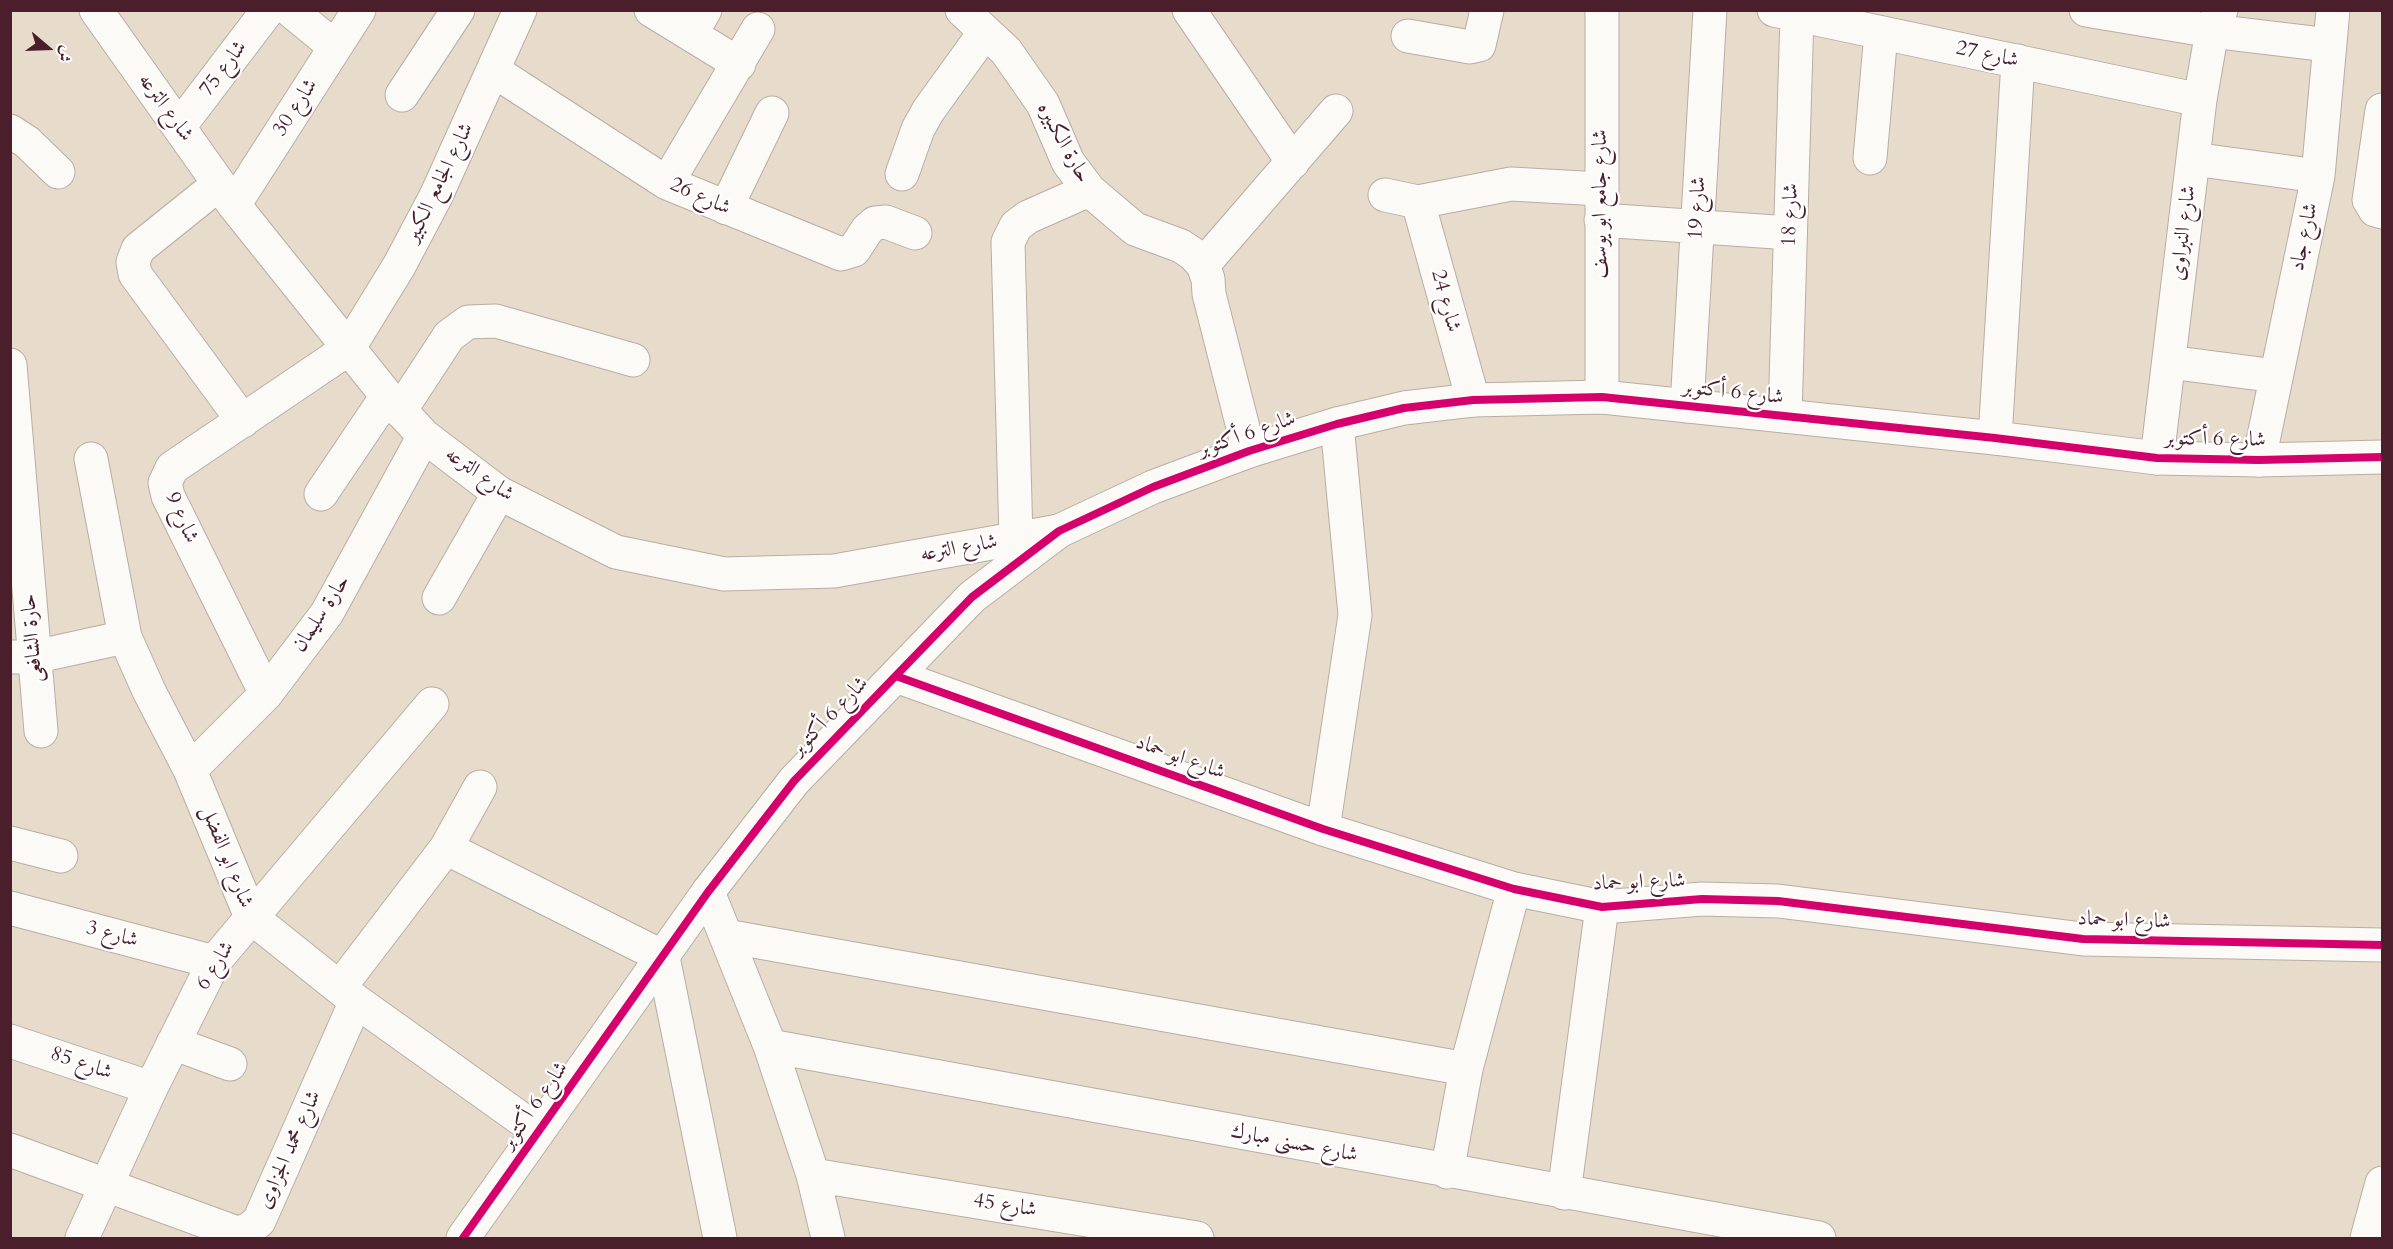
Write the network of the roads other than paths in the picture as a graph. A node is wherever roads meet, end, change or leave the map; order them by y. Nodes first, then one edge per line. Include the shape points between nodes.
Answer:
1 (96, 10) edge
2 (268, 10) edge
3 (290, 10) edge
4 (359, 10) edge
5 (458, 10) edge
6 (520, 10) edge
7 (651, 10) edge
8 (1189, 10) edge
9 (1487, 10) edge
10 (1602, 10) edge
11 (1710, 10) edge
12 (2086, 10) edge
13 (2333, 10) edge
14 (1786, 13) edge
15 (974, 21) edge
16 (2216, 21) edge
17 (698, 22) edge
18 (758, 29) dead end
19 (1881, 33) junction
20 (1407, 36) dead end
21 (2329, 45) junction
22 (335, 47) junction
23 (2018, 61) junction
24 (739, 64) junction
25 (494, 71) junction
26 (402, 95) dead end
27 (2200, 100) junction
28 (2382, 110) edge
29 (1336, 111) dead end
30 (772, 113) dead end
31 (179, 127) junction
32 (10, 131) edge
33 (1870, 158) dead end
34 (2193, 159) junction
35 (1293, 162) junction
36 (58, 172) dead end
37 (902, 174) dead end
38 (2318, 176) junction
39 (667, 183) junction
40 (1089, 190) junction
41 (227, 194) junction
42 (1385, 195) dead end
43 (1418, 202) junction
44 (1601, 205) junction
45 (726, 208) junction
46 (2382, 212) edge
47 (1697, 227) junction
48 (915, 233) dead end
49 (1790, 233) junction
50 (1203, 265) junction
51 (348, 349) junction
52 (633, 360) dead end
53 (2169, 362) junction
54 (10, 365) edge
55 (2276, 376) junction
56 (1602, 398) junction
57 (1473, 400) junction
58 (393, 404) junction
59 (1687, 406) junction
60 (1785, 416) junction
61 (243, 420) junction
62 (1337, 424) junction
63 (424, 436) junction
64 (1995, 438) junction
65 (1249, 451) junction
66 (2382, 457) edge
67 (2157, 458) junction
68 (91, 459) dead end
69 (2259, 460) junction
70 (499, 492) junction
71 (321, 494) dead end
72 (1059, 531) junction
73 (1016, 539) junction
74 (439, 598) dead end
75 (125, 637) junction
76 (22, 657) edge
77 (896, 676) junction
78 (266, 694) junction
79 (432, 704) dead end
80 (41, 731) dead end
81 (190, 770) junction
82 (480, 787) dead end
83 (1323, 829) junction
84 (10, 843) edge
85 (446, 848) junction
86 (61, 856) dead end
87 (1514, 889) junction
88 (708, 892) junction
89 (1602, 907) junction
90 (10, 908) edge
91 (251, 917) junction
92 (726, 936) junction
93 (2382, 945) edge
94 (663, 957) junction
95 (214, 962) junction
96 (348, 994) junction
97 (10, 1041) edge
98 (173, 1044) junction
99 (770, 1046) junction
100 (230, 1064) dead end
101 (1466, 1069) junction
102 (151, 1088) junction
103 (538, 1131) junction
104 (10, 1150) edge
105 (1447, 1172) junction
106 (813, 1175) junction
107 (2382, 1183) edge
108 (106, 1185) junction
109 (1564, 1193) junction
110 (82, 1239) edge
111 (463, 1239) edge
112 (720, 1239) edge
113 (828, 1239) edge
114 (1197, 1239) edge
115 (1819, 1239) edge
116 (2367, 1239) edge

1 - 31 street, شارع الترعه
2 - 31 street, شارع 75
3 - 22 street
4 - 22 street, شارع 30
5 - 26 street
6 - 25 street, شارع الجامع الكبير
7 - 17 street
8 - 35 street
9 - 20 street via 1479,45 1470,47
10 - 44 street, شارع جامع ابو يوسف
11 - 47 street, شارع 19
12 - 16 street
13 - 21 street, شارع جاد
14 - 19 street, شارع 27
14 - 49 street, شارع 18
15 - 37 street via 918,129
15 - 40 street, حارة الكبيره via 1006,51 1043,104 1068,162
16 - 21 street
16 - 27 street, شارع النبراوى
17 - 24 street
18 - 24 street
19 - 23 street, شارع 27
19 - 33 street
21 - 38 street, شارع جاد
22 - 41 street, شارع 30
23 - 27 street, شارع 27
23 - 64 street
24 - 39 street
25 - 39 street, شارع 26
25 - 51 street, شارع الجامع الكبير via 399,266
27 - 34 street, شارع النبراوى
28 - 46 street via 2369,200 2375,210
29 - 35 street
30 - 45 street
31 - 41 street, شارع الترعه
32 - 36 street
34 - 38 street
34 - 53 street, شارع النبراوى
35 - 50 street
38 - 55 street, شارع جاد
39 - 45 street, شارع 26
40 - 50 street, حارة الكبيره via 1135,230 1181,246
40 - 73 street via 1028,218 1016,226 1008,242
41 - 51 street, شارع الترعه
41 - 61 street, شارع 30 via 138,249 133,262 135,274
42 - 43 street
43 - 44 street via 1511,184
43 - 57 street, شارع 24
44 - 47 street
44 - 56 street, شارع جامع ابو يوسف
45 - 48 street, شارع 26 via 841,254 854,250 875,223 886,222
47 - 49 street
47 - 59 street, شارع 19
49 - 60 street, شارع 18
50 - 65 street
51 - 58 street, شارع الترعه
51 - 61 street, شارع 9
52 - 58 street via 496,321 468,322 449,336
53 - 55 street
53 - 67 street, شارع النبراوى
54 - 76 street, حارة الشافعى
55 - 69 street, شارع جاد
56 - 57 street, شارع 6 أكتوبر
56 - 59 street, شارع 6 أكتوبر
57 - 62 street, شارع 6 أكتوبر via 1404,408
58 - 63 street, شارع الترعه
58 - 71 street
59 - 60 street, شارع 6 أكتوبر
60 - 64 street, شارع 6 أكتوبر
61 - 78 street, شارع 9 via 172,468 165,483
62 - 65 street, شارع 6 أكتوبر
62 - 83 street via 1355,615
63 - 70 street, شارع الترعه
63 - 78 street, حارة سليمان via 327,613
64 - 67 street, شارع 6 أكتوبر
65 - 72 street, شارع 6 أكتوبر via 1153,487
66 - 69 street, شارع 6 أكتوبر
67 - 69 street, شارع 6 أكتوبر
68 - 75 street, شارع ابو الفضل
70 - 73 street, شارع الترعه via 616,552 724,574 834,571
70 - 74 street
72 - 73 street, شارع الترعه
72 - 77 street, شارع 6 أكتوبر via 972,597
75 - 76 street
75 - 81 street, شارع ابو الفضل
76 - 80 street, حارة الشافعى
77 - 83 street, شارع ابو حماد
77 - 88 street, شارع 6 أكتوبر via 794,781
78 - 81 street, حارة سليمان
79 - 91 street, شارع 6
81 - 91 street, شارع ابو الفضل
82 - 85 street, شارع محمد الجزاوى
83 - 87 street, شارع ابو حماد
84 - 86 street
85 - 94 street
85 - 96 street, شارع محمد الجزاوى
87 - 89 street, شارع ابو حماد
87 - 101 street
88 - 92 street
88 - 94 street, شارع 6 أكتوبر
89 - 93 street, شارع ابو حماد via 1702,899 1778,901 2083,939
89 - 109 street
90 - 95 street, شارع 3
91 - 95 street, شارع 6
91 - 96 street, شارع ابو الفضل
92 - 99 street
92 - 101 street
94 - 103 street, شارع 6 أكتوبر
94 - 112 street
95 - 98 street, شارع 6
96 - 103 street, شارع ابو الفضل
96 - 108 street, شارع محمد الجزاوى via 259,1221 248,1230 237,1233
97 - 102 street, شارع 85
98 - 100 street
98 - 102 street, شارع 6
99 - 105 street, شارع حسنى مبارك
99 - 106 street
101 - 105 street
102 - 108 street, شارع 6
103 - 111 street, شارع 6 أكتوبر
104 - 108 street, شارع محمد الجزاوى
105 - 109 street, شارع حسنى مبارك
106 - 113 street
106 - 114 street, شارع 45
107 - 116 street
108 - 110 street, شارع 6
109 - 115 street, شارع حسنى مبارك

